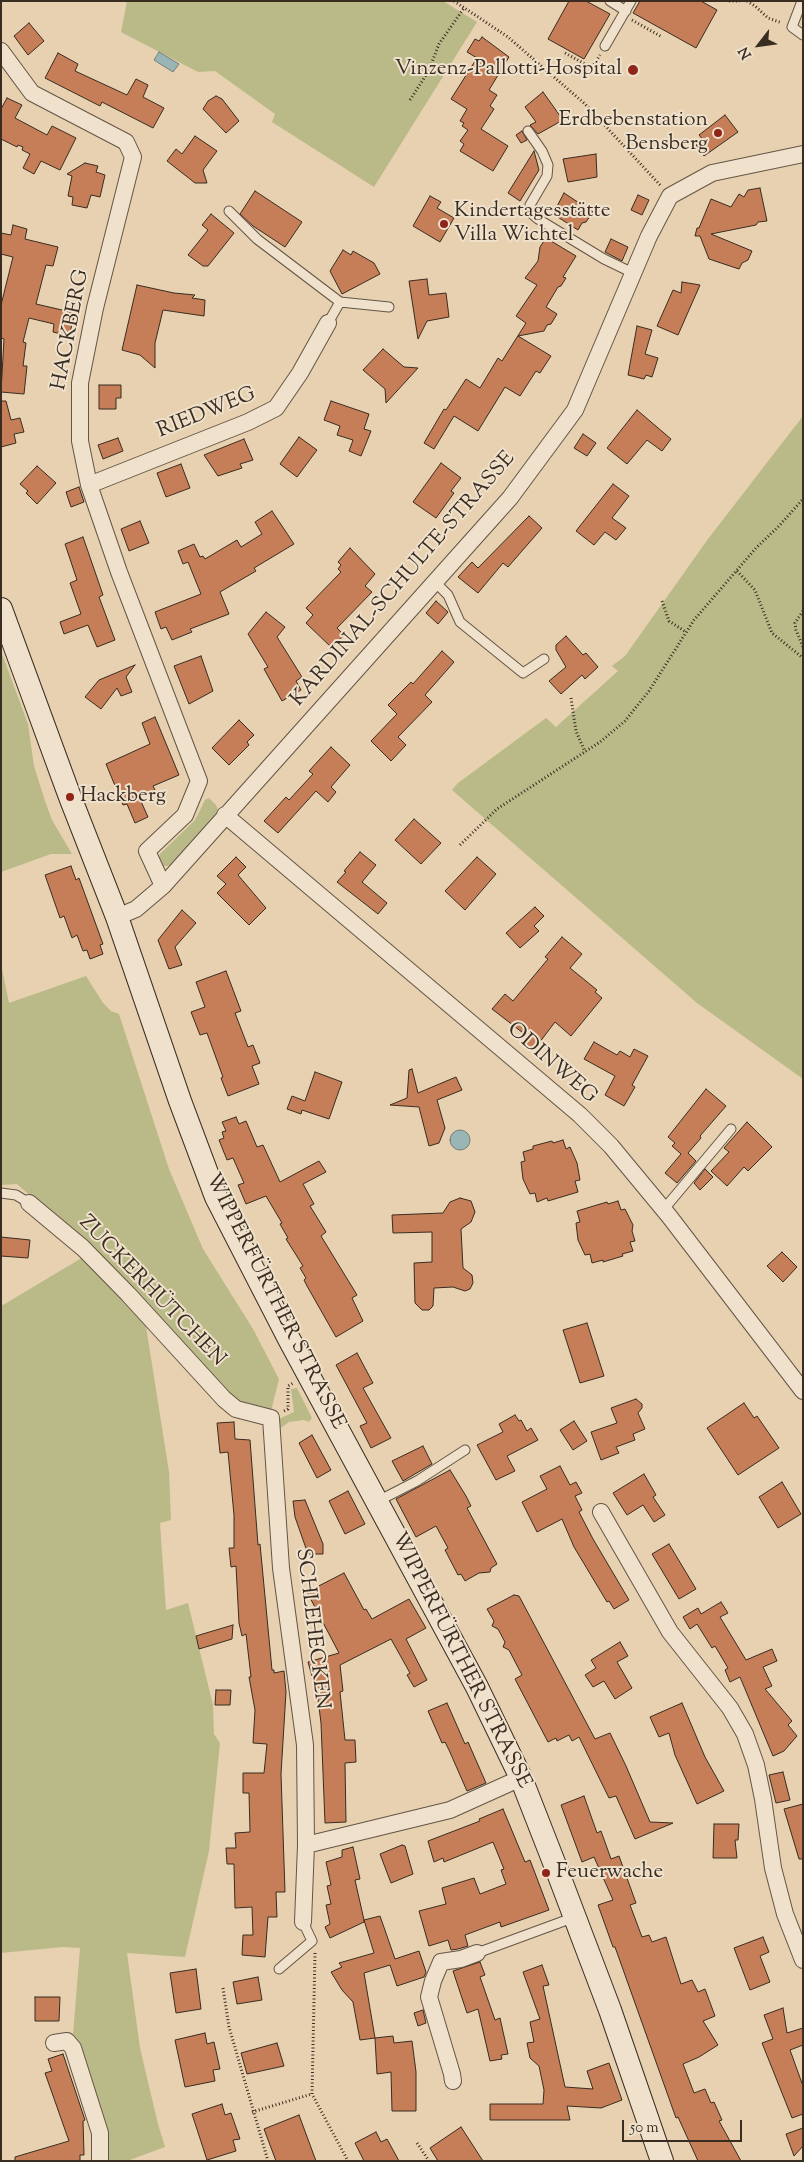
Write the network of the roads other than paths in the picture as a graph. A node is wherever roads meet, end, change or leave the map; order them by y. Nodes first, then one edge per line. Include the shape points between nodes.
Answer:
1 (610, 1) edge
2 (632, 1) edge
3 (802, 1) edge
4 (625, 13) junction
5 (803, 35) edge
6 (605, 46) road end
7 (1, 51) edge
8 (528, 131) dead end
9 (803, 154) edge
10 (230, 211) dead end
11 (633, 273) junction
12 (340, 302) junction
13 (389, 306) dead end
14 (328, 323) joint
15 (89, 485) junction
16 (435, 582) junction
17 (1, 609) edge
18 (544, 659) dead end
19 (225, 815) junction
20 (164, 886) junction
21 (117, 917) junction
22 (731, 1129) dead end
23 (1, 1193) edge
24 (29, 1203) joint
25 (664, 1209) junction
26 (803, 1391) edge
27 (270, 1418) joint
28 (465, 1450) dead end
29 (378, 1501) junction
30 (601, 1512) dead end
31 (520, 1778) junction
32 (306, 1845) junction
33 (575, 1917) junction
34 (303, 1922) joint
35 (477, 1953) joint
36 (803, 1960) edge
37 (279, 1969) dead end
38 (54, 2043) dead end
39 (453, 2081) dead end
40 (100, 2161) edge
41 (662, 2161) edge

1 - 4 lane
2 - 4 lane
3 - 5 lane via 792,27
4 - 6 lane
7 - 15 street, HACKBERG via 32,93 126,142 133,158 95,308 80,383 80,441
8 - 11 lane via 548,165 547,176 530,205 531,213 604,259
9 - 11 street, KARDINAL-SCHULTE-STRASSE via 712,173 670,196
10 - 12 lane via 257,239
11 - 16 street, KARDINAL-SCHULTE-STRASSE via 575,410 510,498
12 - 13 lane
12 - 14 lane
14 - 15 street, RIEDWEG via 276,408
15 - 20 street, HACKBERG via 199,781 185,815 147,850
16 - 18 lane via 448,595 460,622 523,673
16 - 19 street, KARDINAL-SCHULTE-STRASSE
17 - 21 main road, WIPPERFÜRTHER STRASSE
19 - 20 street, KARDINAL-SCHULTE-STRASSE
19 - 25 street, ODINWEG via 580,1115
20 - 21 street, KARDINAL-SCHULTE-STRASSE via 136,909
21 - 29 main road, WIPPERFÜRTHER STRASSE via 216,1197
22 - 25 lane
23 - 24 lane, ZUCKERHÜTCHEN via 16,1195
24 - 27 street, ZUCKERHÜTCHEN via 83,1248 224,1399 236,1408
25 - 26 street, ODINWEG
27 - 32 street, SCHLEHECKEN via 281,1568 305,1745
28 - 29 lane
29 - 31 main road, WIPPERFÜRTHER STRASSE via 477,1687
30 - 36 street via 670,1632 725,1700 745,1734 764,1799 785,1914
31 - 32 street via 450,1810
31 - 33 main road, WIPPERFÜRTHER STRASSE
32 - 34 street, SCHLEHECKEN
33 - 35 lane
33 - 41 main road, WIPPERFÜRTHER STRASSE
34 - 37 lane via 312,1941
35 - 39 street via 441,1962 429,1997
38 - 40 street via 67,2041 73,2048 100,2133

